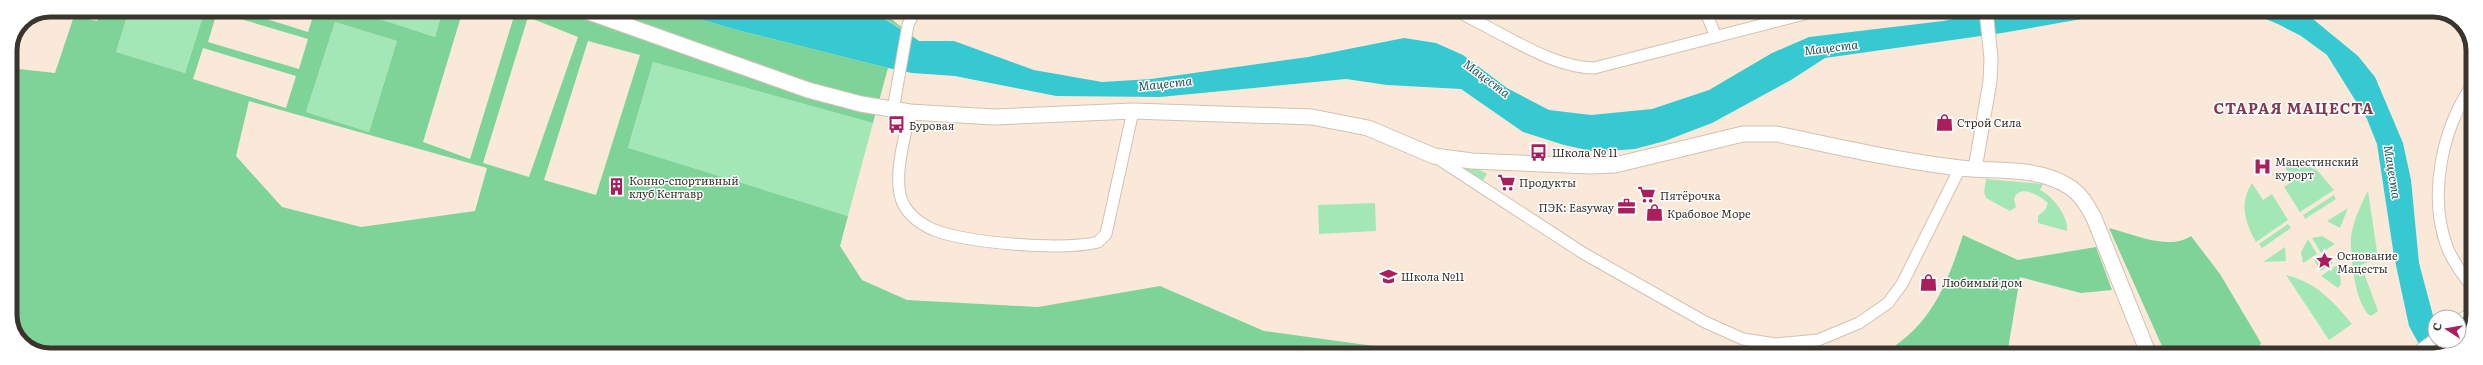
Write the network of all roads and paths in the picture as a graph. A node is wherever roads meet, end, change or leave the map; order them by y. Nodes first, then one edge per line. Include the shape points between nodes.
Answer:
1 (603, 17) edge
2 (911, 17) edge
3 (1470, 17) edge
4 (1707, 17) edge
5 (1793, 17) edge
6 (1987, 17) edge
7 (1716, 37) junction
8 (2466, 98) edge
9 (893, 110) junction
10 (1133, 111) junction
11 (910, 112) junction
12 (1434, 156) junction
13 (1960, 168) junction
14 (1975, 169) junction
15 (2466, 278) edge
16 (2147, 348) edge

1 - 9 main road via 808,90
2 - 9 street
3 - 7 street via 1524,46 1578,67 1594,68
4 - 7 street
5 - 7 street
6 - 14 street via 1991,58 1989,88
8 - 15 street via 2449,133 2441,168 2439,193 2441,224 2448,247
9 - 11 main road
10 - 11 main road via 994,117
10 - 11 street via 1106,234 1098,242 1060,246 956,237 933,229 914,218 903,205 898,184
10 - 12 main road via 1298,117 1342,122 1390,136
12 - 13 main road via 1472,161 1607,166 1727,137 1762,133
12 - 13 street via 1583,253 1705,322 1743,339 1776,344 1818,340 1859,323 1888,303 1902,284
13 - 14 main road
14 - 16 main road via 2040,176 2067,185 2083,197

